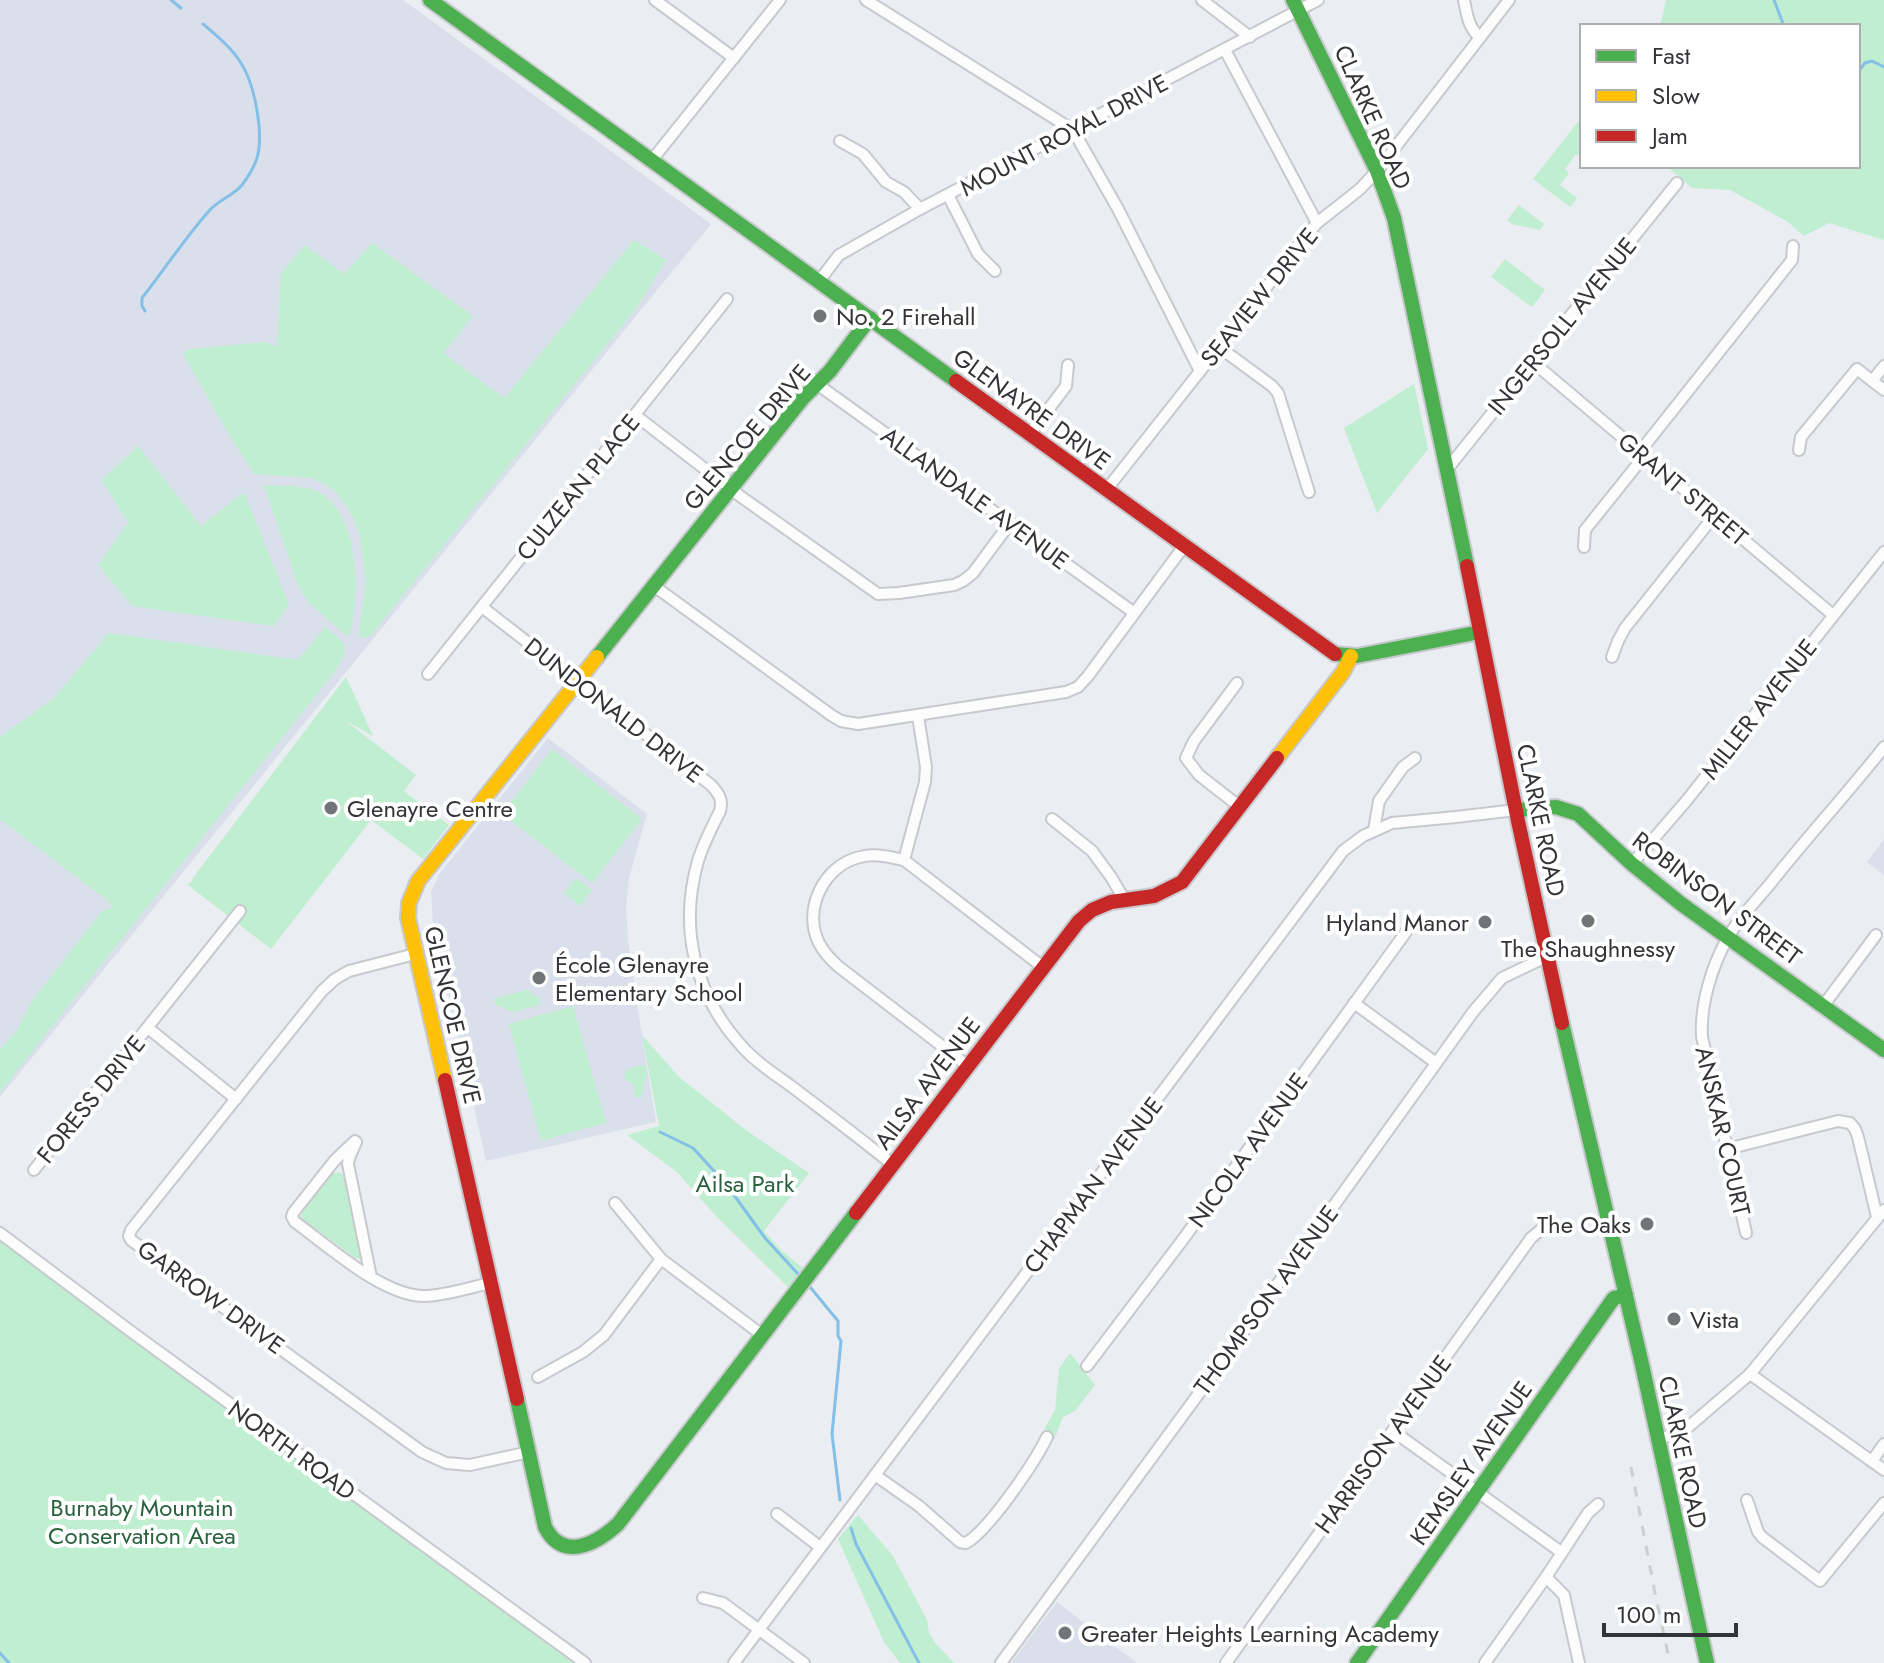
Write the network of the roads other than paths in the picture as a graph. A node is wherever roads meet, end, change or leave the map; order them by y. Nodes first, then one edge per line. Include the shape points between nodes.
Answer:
1 (430, 0) edge
2 (655, 0) edge
3 (780, 0) edge
4 (866, 0) edge
5 (1202, 0) edge
6 (1318, 0) edge
7 (1464, 0) edge
8 (1509, 0) edge
9 (1296, 6) edge
10 (1250, 37) junction
11 (1479, 37) junction
12 (1225, 50) junction
13 (734, 58) junction
14 (1073, 130) junction
15 (840, 141) dead end
16 (652, 160) junction
17 (1377, 171) junction
18 (1677, 183) dead end
19 (948, 195) junction
20 (920, 209) junction
21 (1317, 223) junction
22 (1793, 246) dead end
23 (995, 271) dead end
24 (819, 281) junction
25 (727, 299) dead end
26 (870, 318) junction
27 (1219, 347) junction
28 (1534, 363) junction
29 (1068, 365) dead end
30 (1884, 366) edge
31 (1200, 371) junction
32 (1872, 381) junction
33 (817, 384) junction
34 (1884, 390) edge
35 (635, 415) junction
36 (1030, 434) junction
37 (1799, 450) dead end
38 (1642, 454) junction
39 (1448, 468) junction
40 (731, 489) junction
41 (1107, 489) junction
42 (1309, 492) dead end
43 (1714, 516) junction
44 (1010, 523) junction
45 (1184, 546) junction
46 (1584, 547) dead end
47 (1884, 552) edge
48 (654, 586) junction
49 (482, 607) junction
50 (1133, 612) junction
51 (1833, 615) junction
52 (1480, 632) junction
53 (1351, 656) junction
54 (1612, 657) dead end
55 (428, 674) dead end
56 (576, 682) junction
57 (1237, 683) dead end
58 (918, 716) junction
59 (1884, 747) edge
60 (1415, 758) dead end
61 (1240, 807) junction
62 (1516, 810) junction
63 (1052, 819) dead end
64 (1374, 830) junction
65 (904, 860) junction
66 (1632, 864) junction
67 (1124, 899) junction
68 (240, 911) dead end
69 (1406, 932) dead end
70 (1876, 935) dead end
71 (1728, 937) junction
72 (415, 954) junction
73 (1548, 956) junction
74 (1044, 968) junction
75 (1354, 1003) junction
76 (1823, 1006) junction
77 (148, 1028) junction
78 (1884, 1050) edge
79 (1436, 1063) junction
80 (968, 1066) junction
81 (236, 1099) junction
82 (1727, 1149) junction
83 (893, 1165) junction
84 (34, 1170) dead end
85 (615, 1203) dead end
86 (1881, 1213) edge
87 (1543, 1228) dead end
88 (0, 1233) edge
89 (1746, 1233) dead end
90 (661, 1259) junction
91 (371, 1277) junction
92 (491, 1283) junction
93 (1626, 1295) junction
94 (762, 1335) junction
95 (1087, 1366) dead end
96 (1750, 1374) junction
97 (538, 1377) dead end
98 (1393, 1431) junction
99 (1047, 1437) dead end
100 (1658, 1440) junction
101 (1884, 1444) edge
102 (529, 1452) junction
103 (1872, 1461) junction
104 (1884, 1470) edge
105 (875, 1475) junction
106 (1477, 1492) junction
107 (1747, 1500) dead end
108 (1884, 1503) edge
109 (1598, 1504) dead end
110 (777, 1514) dead end
111 (550, 1536) joint
112 (820, 1547) junction
113 (1561, 1552) junction
114 (1546, 1577) junction
115 (703, 1598) dead end
116 (759, 1630) junction
117 (585, 1663) edge
118 (734, 1663) edge
119 (804, 1663) edge
120 (1001, 1663) edge
121 (1226, 1663) edge
122 (1357, 1663) edge
123 (1485, 1663) edge
124 (1579, 1663) edge
125 (1707, 1663) edge

1 - 16 street, GLENAYRE DRIVE
2 - 13 street
3 - 13 street
4 - 14 street
5 - 10 street
6 - 9 street, MOUNT ROYAL DRIVE
7 - 11 street via 1468,21
8 - 11 street, SEAVIEW DRIVE
9 - 10 street, MOUNT ROYAL DRIVE
9 - 17 street, CLARKE ROAD
10 - 12 street, MOUNT ROYAL DRIVE
11 - 17 street, SEAVIEW DRIVE
12 - 14 street, MOUNT ROYAL DRIVE
12 - 21 street
13 - 16 street
14 - 19 street, MOUNT ROYAL DRIVE
14 - 31 street
15 - 20 street via 863,154 886,182
16 - 24 street, GLENAYRE DRIVE
17 - 21 street, SEAVIEW DRIVE
17 - 39 street, CLARKE ROAD via 1394,218
18 - 28 street, INGERSOLL AVENUE
19 - 20 street, MOUNT ROYAL DRIVE
19 - 23 street via 978,254
20 - 24 street, MOUNT ROYAL DRIVE via 839,255
21 - 27 street, SEAVIEW DRIVE
22 - 38 street via 1792,260
24 - 26 street, GLENAYRE DRIVE
25 - 35 street, CULZEAN PLACE
26 - 33 street, GLENCOE DRIVE
26 - 36 street, GLENAYRE DRIVE
27 - 31 street, SEAVIEW DRIVE
27 - 42 street via 1278,393
28 - 38 street, GRANT STREET
28 - 39 street, INGERSOLL AVENUE
29 - 36 street via 1066,386
30 - 32 street
31 - 41 street, SEAVIEW DRIVE
32 - 34 street
32 - 37 street via 1857,369 1801,437
33 - 40 street, GLENCOE DRIVE
33 - 44 street, ALLANDALE AVENUE
35 - 40 street
35 - 49 street, CULZEAN PLACE
36 - 41 street, GLENAYRE DRIVE
38 - 43 street, GRANT STREET
38 - 46 street via 1585,530
39 - 52 street, CLARKE ROAD
40 - 44 street via 883,595 963,581
40 - 48 street, GLENCOE DRIVE
41 - 45 street, GLENAYRE DRIVE
43 - 51 street, GRANT STREET
43 - 54 street via 1622,634
44 - 50 street, ALLANDALE AVENUE
45 - 50 street
45 - 53 street, GLENAYRE DRIVE via 1334,654
47 - 51 street, MILLER AVENUE
48 - 56 street, GLENCOE DRIVE
48 - 58 street via 841,721 858,724
49 - 55 street, CULZEAN PLACE
49 - 56 street, DUNDONALD DRIVE
50 - 58 street via 1078,687
51 - 66 street, MILLER AVENUE
52 - 53 street
52 - 62 street, CLARKE ROAD
53 - 61 street, AILSA AVENUE
56 - 72 street, GLENCOE DRIVE via 418,881 408,918
56 - 83 street, DUNDONALD DRIVE via 720,794 720,811 692,884 689,931 714,1011 763,1065
57 - 61 street via 1186,758
58 - 65 street via 925,782
59 - 71 street, ANSKAR COURT
60 - 64 street via 1379,801
61 - 67 street, AILSA AVENUE via 1182,882 1154,896
62 - 64 street, CHAPMAN AVENUE via 1392,823
62 - 66 street, ROBINSON STREET via 1570,811
62 - 73 street, CLARKE ROAD
63 - 67 street via 1092,851
64 - 105 street, CHAPMAN AVENUE via 1334,862
65 - 74 street
65 - 80 street via 859,857 830,875 813,914 818,942 839,967
66 - 71 street, ROBINSON STREET
67 - 74 street, AILSA AVENUE via 1092,910 1079,921
68 - 77 street, FORESS DRIVE
69 - 75 street, NICOLA AVENUE
70 - 76 street
71 - 76 street, ROBINSON STREET
71 - 82 street, ANSKAR COURT via 1701,1026
72 - 81 street, GARROW DRIVE via 335,979
72 - 92 street, GLENCOE DRIVE
73 - 79 street, THOMPSON AVENUE via 1502,978
73 - 93 street, CLARKE ROAD
74 - 80 street, AILSA AVENUE
75 - 79 street
75 - 95 street, NICOLA AVENUE
76 - 78 street, ROBINSON STREET
77 - 81 street, FORESS DRIVE
77 - 84 street, FORESS DRIVE
79 - 120 street, THOMPSON AVENUE
80 - 83 street, AILSA AVENUE
81 - 102 street, GARROW DRIVE via 131,1230 131,1240 422,1452 446,1463 470,1465
82 - 86 street via 1838,1121 1850,1123
82 - 89 street, ANSKAR COURT
83 - 94 street, AILSA AVENUE
85 - 90 street
86 - 96 street
87 - 98 street, HARRISON AVENUE
88 - 117 street, NORTH ROAD
90 - 94 street
90 - 97 street via 604,1335
91 - 91 street via 292,1217 355,1141 348,1164
91 - 92 street via 396,1291 428,1296
92 - 102 street, GLENCOE DRIVE
93 - 100 street, CLARKE ROAD
93 - 106 street, KEMSLEY AVENUE via 1614,1298
94 - 111 street, AILSA AVENUE via 618,1524 598,1539 567,1547
96 - 100 street via 1687,1428
96 - 103 street
98 - 106 street
98 - 121 street, HARRISON AVENUE
99 - 105 street via 981,1532 966,1543
100 - 125 street, CLARKE ROAD
101 - 103 street
102 - 111 street, GLENCOE DRIVE
103 - 104 street
105 - 112 street, CHAPMAN AVENUE
106 - 113 street
106 - 122 street, KEMSLEY AVENUE
107 - 108 street via 1762,1537 1820,1581
109 - 113 street
110 - 112 street
112 - 116 street, CHAPMAN AVENUE
113 - 114 street
114 - 123 street
114 - 124 street via 1564,1595
115 - 116 street via 723,1603
116 - 118 street, CHAPMAN AVENUE
116 - 119 street

